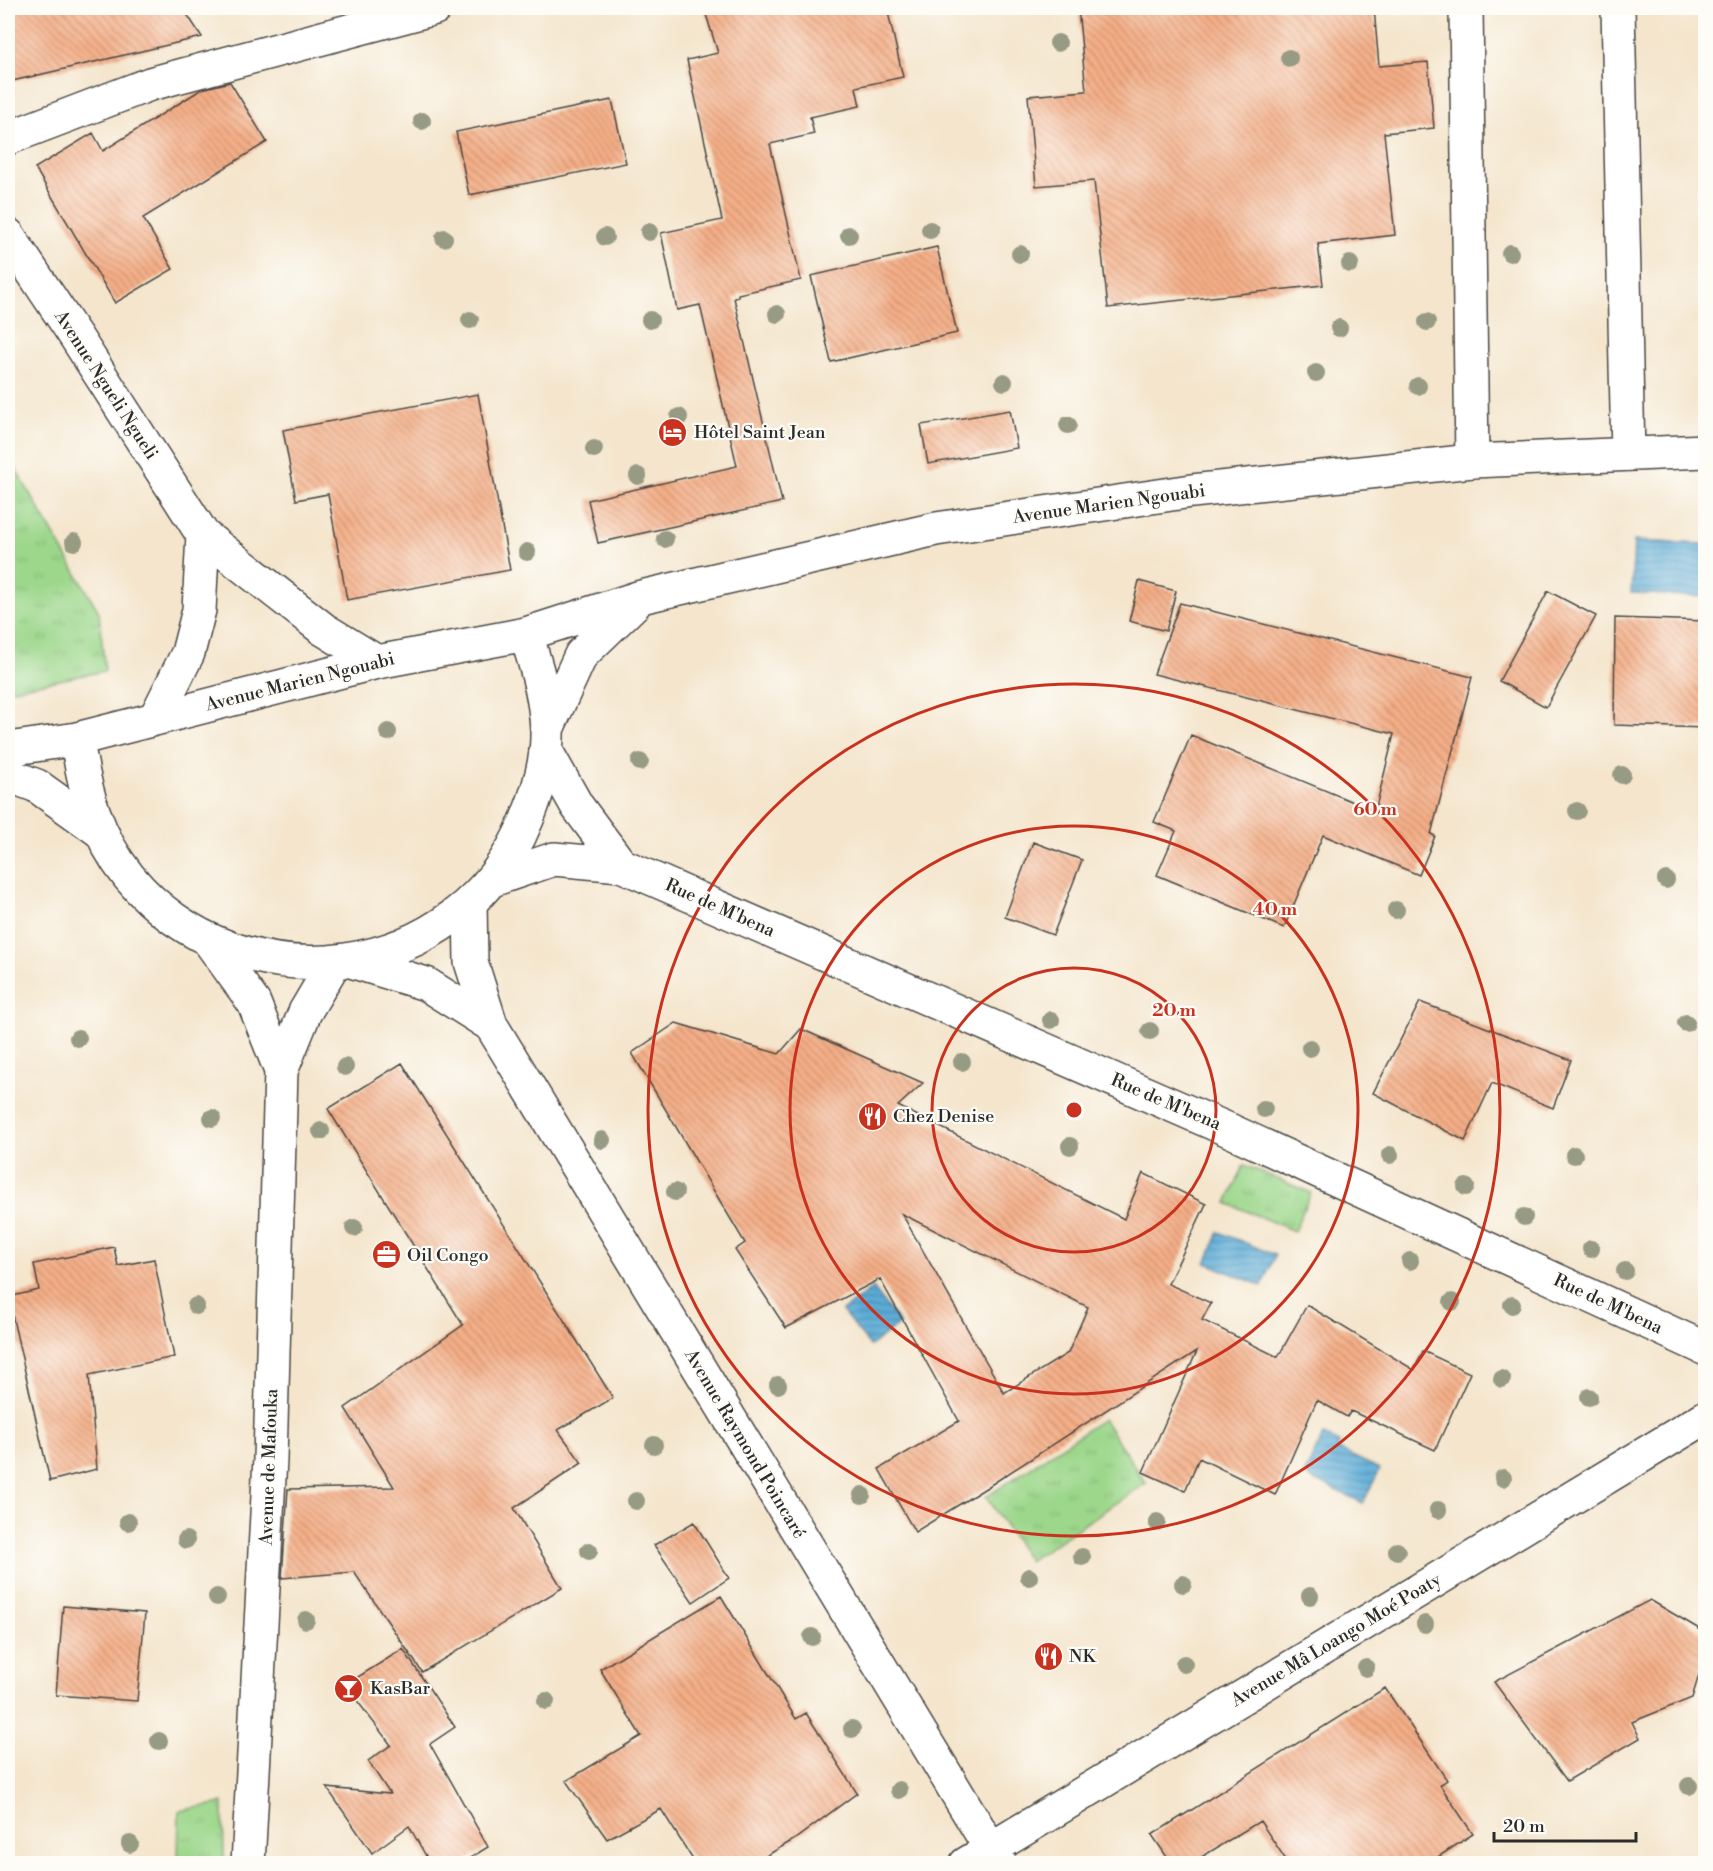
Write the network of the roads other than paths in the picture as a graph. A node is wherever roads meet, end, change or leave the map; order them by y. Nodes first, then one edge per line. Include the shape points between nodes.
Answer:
1 (435, 8) edge
2 (1466, 8) edge
3 (1618, 8) edge
4 (8, 138) edge
5 (8, 235) edge
6 (1706, 451) edge
7 (1628, 454) junction
8 (1472, 461) junction
9 (203, 535) junction
10 (641, 597) junction
11 (526, 634) junction
12 (377, 662) junction
13 (156, 717) junction
14 (77, 739) junction
15 (546, 741) junction
16 (8, 749) edge
17 (8, 775) edge
18 (100, 831) junction
19 (621, 865) junction
20 (481, 891) junction
21 (210, 942) junction
22 (343, 962) junction
23 (491, 1025) junction
24 (281, 1071) junction
25 (1706, 1349) edge
26 (1706, 1417) edge
27 (985, 1858) edge
28 (248, 1863) edge

1 - 4 street via 150,84
2 - 8 street
3 - 7 street
5 - 9 street, Avenue Ngueli Ngueli
6 - 7 street, Avenue Marien Ngouabi
7 - 8 street, Avenue Marien Ngouabi
8 - 10 street, Avenue Marien Ngouabi via 1192,491 936,529
9 - 12 street, Avenue Ngueli Ngueli via 323,629
9 - 13 street via 199,610 188,653
10 - 11 street, Avenue Marien Ngouabi
10 - 15 street via 581,655
11 - 12 street, Avenue Marien Ngouabi
11 - 15 street via 541,682
12 - 13 street, Avenue Marien Ngouabi
13 - 14 street, Avenue Marien Ngouabi
14 - 16 street, Avenue Marien Ngouabi
14 - 18 street via 84,786
15 - 19 street, Rue de M'bena via 577,806
15 - 20 street via 536,797 519,841
17 - 18 street via 37,786
18 - 21 street via 128,876 165,914
19 - 20 street, Rue de M'bena via 554,859
19 - 25 street, Rue de M'bena via 1229,1130
20 - 22 street via 415,940
20 - 23 street via 471,962
21 - 22 street via 271,961
21 - 24 street via 254,1003
22 - 23 street via 426,984
22 - 24 street via 305,1012
23 - 27 street, Avenue Raymond Poincaré
24 - 28 street, Avenue de Mafouka via 270,1459
26 - 27 street, Avenue Mâ Loango Moé Poaty

